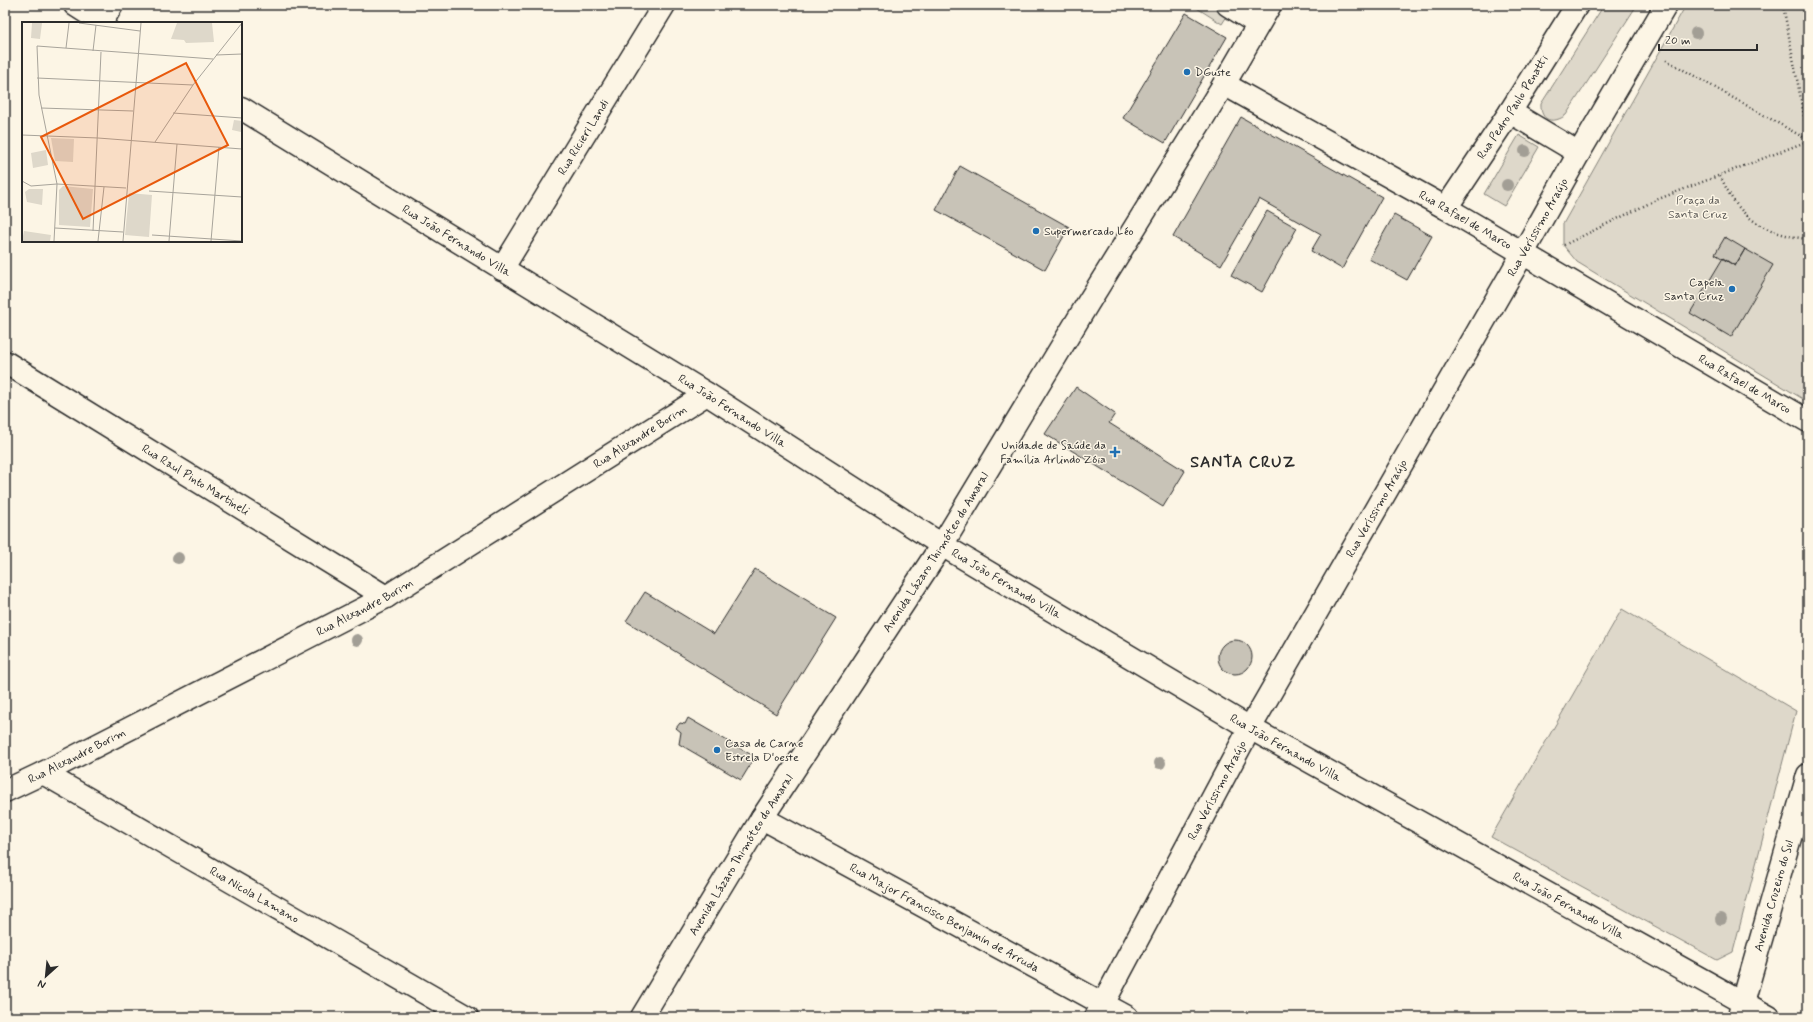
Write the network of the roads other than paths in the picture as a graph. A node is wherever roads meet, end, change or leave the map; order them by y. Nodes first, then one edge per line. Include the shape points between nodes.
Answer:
1 (74, 5) edge
2 (664, 5) edge
3 (1228, 5) edge
4 (1270, 5) edge
5 (1578, 5) edge
6 (1666, 5) edge
7 (106, 17) edge
8 (1258, 24) junction
9 (1224, 84) junction
10 (242, 109) edge
11 (1510, 112) junction
12 (1579, 153) junction
13 (1446, 208) junction
14 (1523, 253) junction
15 (502, 269) junction
16 (5, 362) edge
17 (706, 394) junction
18 (1808, 421) edge
19 (942, 545) junction
20 (386, 598) junction
21 (1250, 728) junction
22 (43, 773) junction
23 (1808, 775) edge
24 (5, 791) edge
25 (762, 818) junction
26 (1100, 1010) edge
27 (1741, 1010) edge
28 (467, 1017) edge
29 (642, 1017) edge
30 (1127, 1017) edge
31 (1769, 1017) edge

1 - 7 street
2 - 15 street, Rua Ricieri Landi
3 - 8 street
4 - 8 street, Avenida Lázaro Thimóteo do Amaral
5 - 11 street, Rua Pedro Paulo Penatti
6 - 12 street, Rua Veríssimo Araújo
8 - 9 street, Avenida Lázaro Thimóteo do Amaral
9 - 13 street, Rua Rafael de Marco
9 - 19 street, Avenida Lázaro Thimóteo do Amaral
10 - 15 street, Rua João Fernando Villa
11 - 12 street
11 - 13 street, Rua Pedro Paulo Penatti
12 - 14 street, Rua Veríssimo Araújo
13 - 14 street, Rua Rafael de Marco
14 - 18 street, Rua Rafael de Marco
14 - 21 street, Rua Veríssimo Araújo
15 - 17 street, Rua João Fernando Villa
16 - 20 street, Rua Raul Pinto Martineli
17 - 19 street, Rua João Fernando Villa
17 - 20 street, Rua Alexandre Borim
19 - 21 street, Rua João Fernando Villa
19 - 25 street, Avenida Lázaro Thimóteo do Amaral
20 - 22 street, Rua Alexandre Borim
21 - 26 street, Rua Veríssimo Araújo
21 - 27 street, Rua João Fernando Villa
22 - 24 street, Rua Alexandre Borim
22 - 28 street, Rua Nicola Lamano
23 - 27 street, Avenida Cruzeiro do Sul
25 - 26 street, Rua Major Francisco Benjamin de Arruda
25 - 29 street, Avenida Lázaro Thimóteo do Amaral
26 - 30 street, Rua Major Francisco Benjamin de Arruda
27 - 31 street, Rua João Fernando Villa

